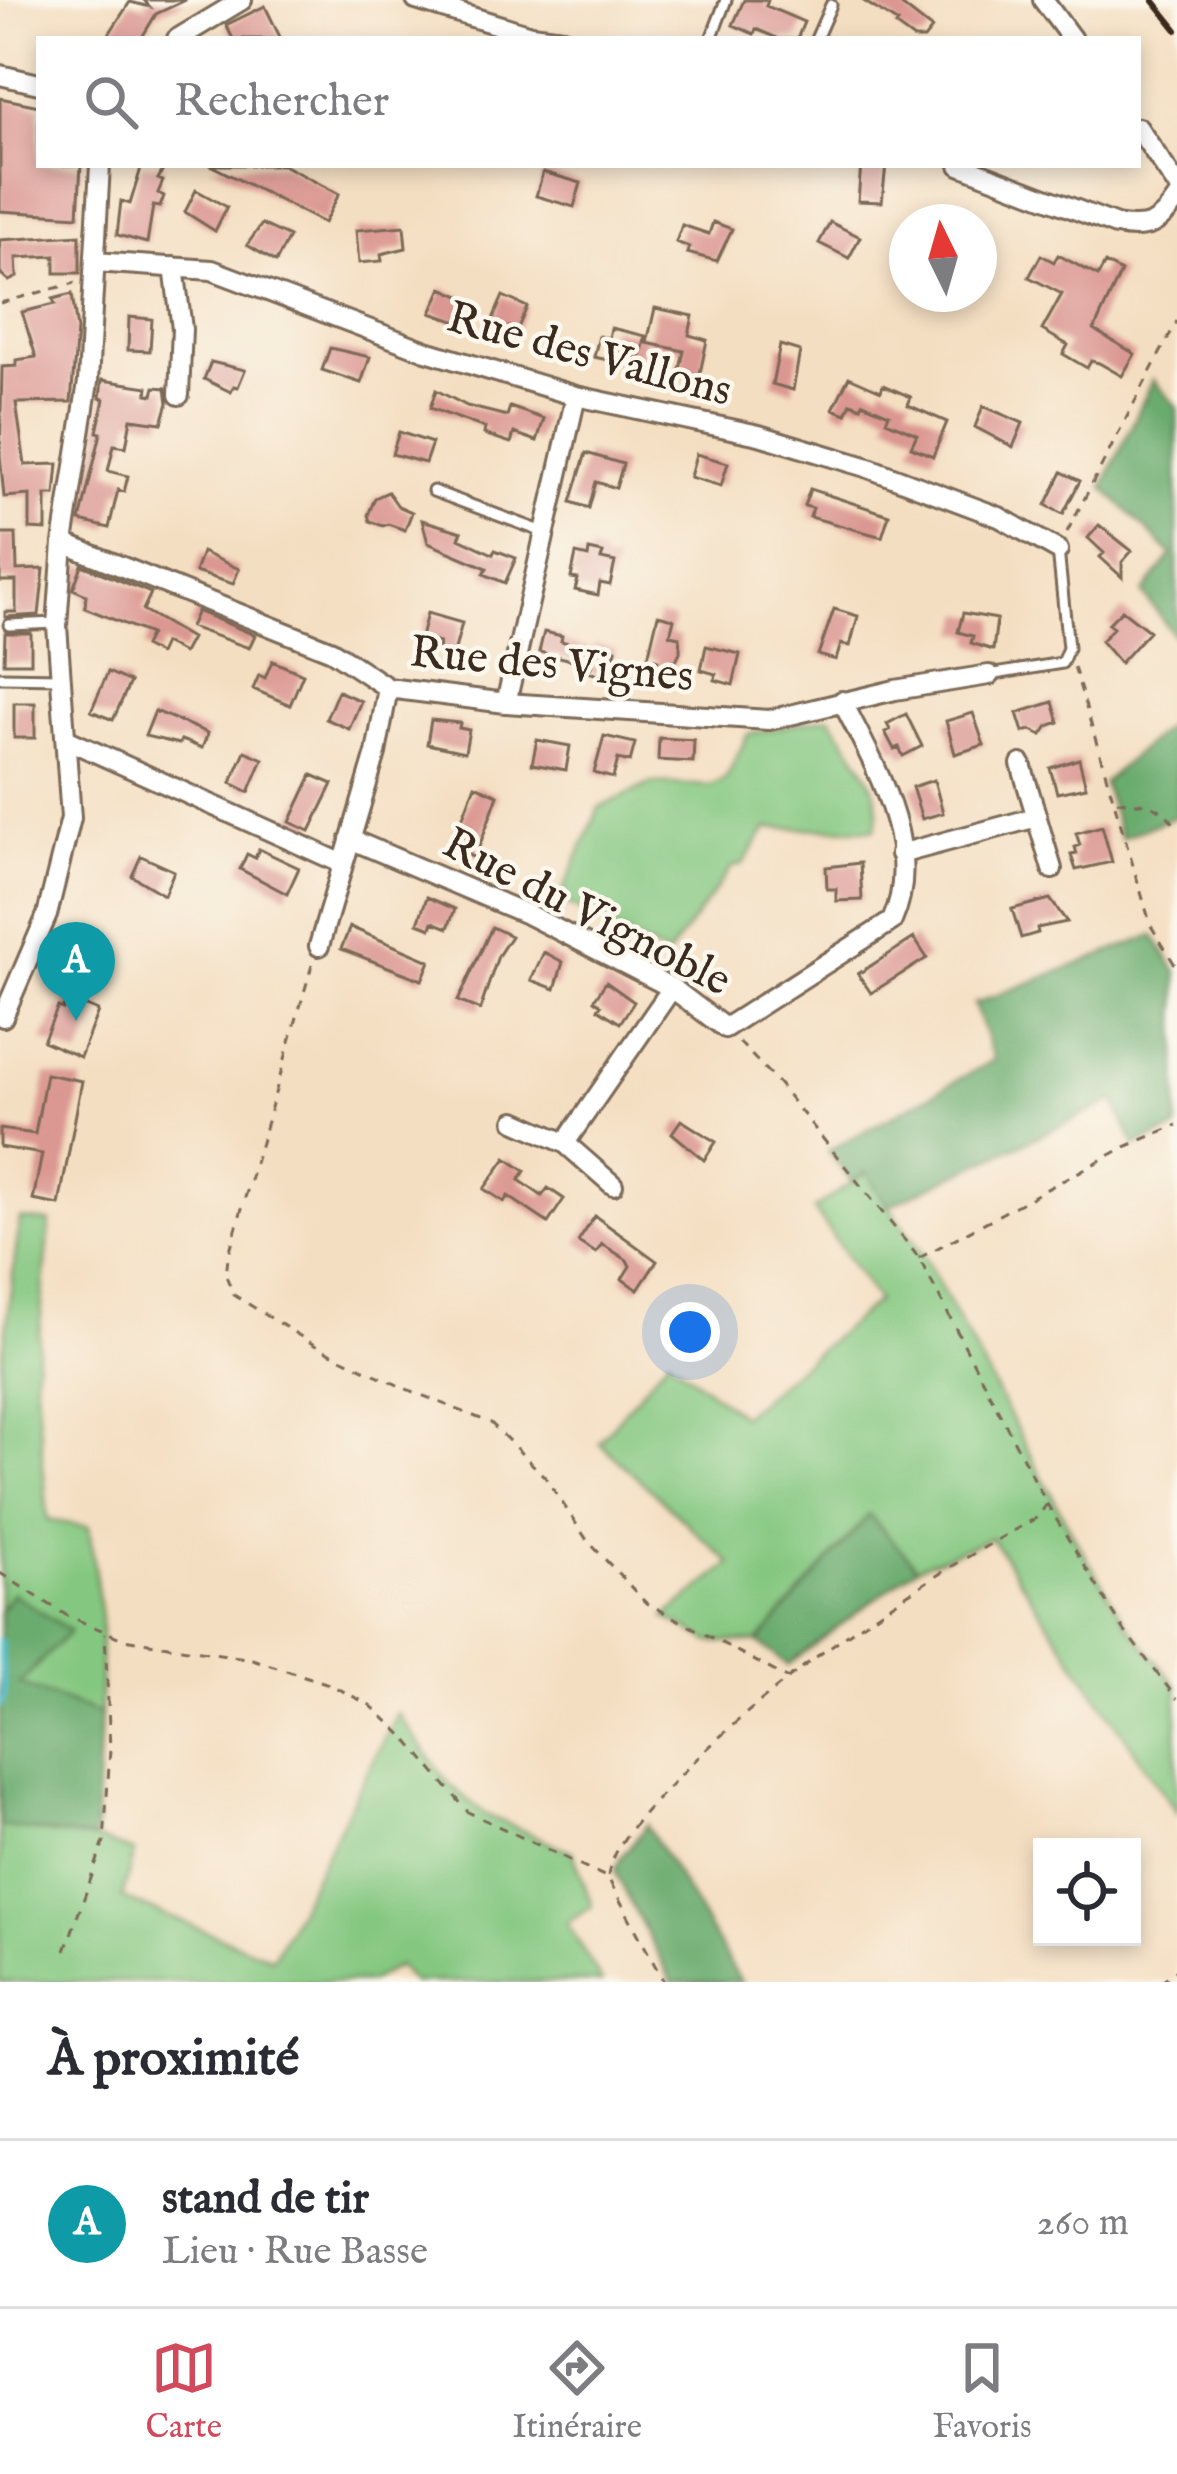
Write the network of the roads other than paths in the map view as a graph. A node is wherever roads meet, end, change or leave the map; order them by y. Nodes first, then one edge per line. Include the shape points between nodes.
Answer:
1 (242, 0) edge
2 (416, 0) edge
3 (726, 0) edge
4 (1043, 0) edge
5 (830, 5) dead end
6 (183, 36) edge
7 (544, 36) edge
8 (712, 36) edge
9 (817, 36) edge
10 (1070, 36) edge
11 (0, 75) edge
12 (36, 83) edge
13 (1141, 132) edge
14 (100, 168) edge
15 (968, 168) edge
16 (1177, 185) edge
17 (1174, 212) edge
18 (174, 267) junction
19 (94, 270) junction
20 (179, 395) dead end
21 (576, 396) junction
22 (433, 490) dead end
23 (547, 533) junction
24 (63, 543) junction
25 (1058, 550) joint
26 (57, 623) junction
27 (9, 625) dead end
28 (989, 675) joint
29 (0, 677) edge
30 (62, 678) junction
31 (388, 688) junction
32 (842, 701) junction
33 (506, 703) junction
34 (68, 740) junction
35 (1021, 764) dead end
36 (1037, 818) junction
37 (350, 839) junction
38 (900, 854) junction
39 (341, 863) junction
40 (1052, 869) dead end
41 (319, 946) road end
42 (673, 988) junction
43 (3, 1017) edge
44 (515, 1121) dead end
45 (565, 1143) junction
46 (614, 1185) dead end

1 - 6 street
2 - 7 street
3 - 8 lane
4 - 10 street
5 - 9 lane
11 - 12 street
13 - 16 street
14 - 19 street
15 - 17 street via 1116,225 1147,229
18 - 19 street, Rue des Vallons
18 - 20 street
18 - 21 street, Rue des Vallons via 212,269 426,351
19 - 24 street via 88,382
21 - 23 street
21 - 25 street, Rue des Vallons via 866,466 999,517
22 - 23 lane
23 - 33 street
24 - 26 street
24 - 31 street, Rue des Vignes via 332,651
25 - 28 lane via 1068,648 1062,663
26 - 27 lane
26 - 30 street
28 - 32 street, Rue des Vignes
29 - 30 lane
30 - 34 street
31 - 33 street, Rue des Vignes
31 - 37 street
32 - 33 street, Rue des Vignes via 769,720
32 - 38 street, Rue du Vignoble via 886,788
34 - 39 street
34 - 43 street via 71,818 47,915
35 - 36 street
36 - 38 street
36 - 40 street
37 - 39 street
37 - 42 street, Rue du Vignoble
38 - 42 street, Rue du Vignoble via 902,900 892,921 725,1028
39 - 41 street
42 - 45 street
44 - 45 street
45 - 46 street

